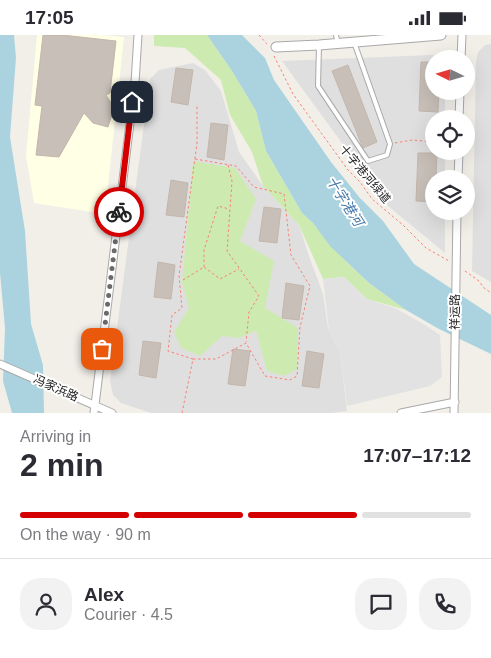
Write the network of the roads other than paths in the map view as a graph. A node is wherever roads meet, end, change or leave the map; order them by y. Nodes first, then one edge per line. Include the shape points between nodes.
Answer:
1 (138, 35) edge
2 (441, 35) edge
3 (462, 35) edge
4 (337, 39) edge
5 (354, 42) junction
6 (319, 45) junction
7 (271, 47) road end
8 (461, 50) edge
9 (457, 220) edge
10 (0, 364) edge
11 (455, 403) junction
12 (95, 409) edge
13 (112, 413) edge
14 (400, 413) edge
15 (454, 413) edge

1 - 12 street via 135,83
2 - 5 street
3 - 8 street
4 - 5 street
4 - 6 street
5 - 6 lane via 390,144 388,155 368,161 318,86
6 - 7 street
9 - 11 street, 祥运路
10 - 12 street, 冯家浜路 via 60,389
11 - 14 street
11 - 15 street, 祥运路
12 - 13 street, 冯家浜路

